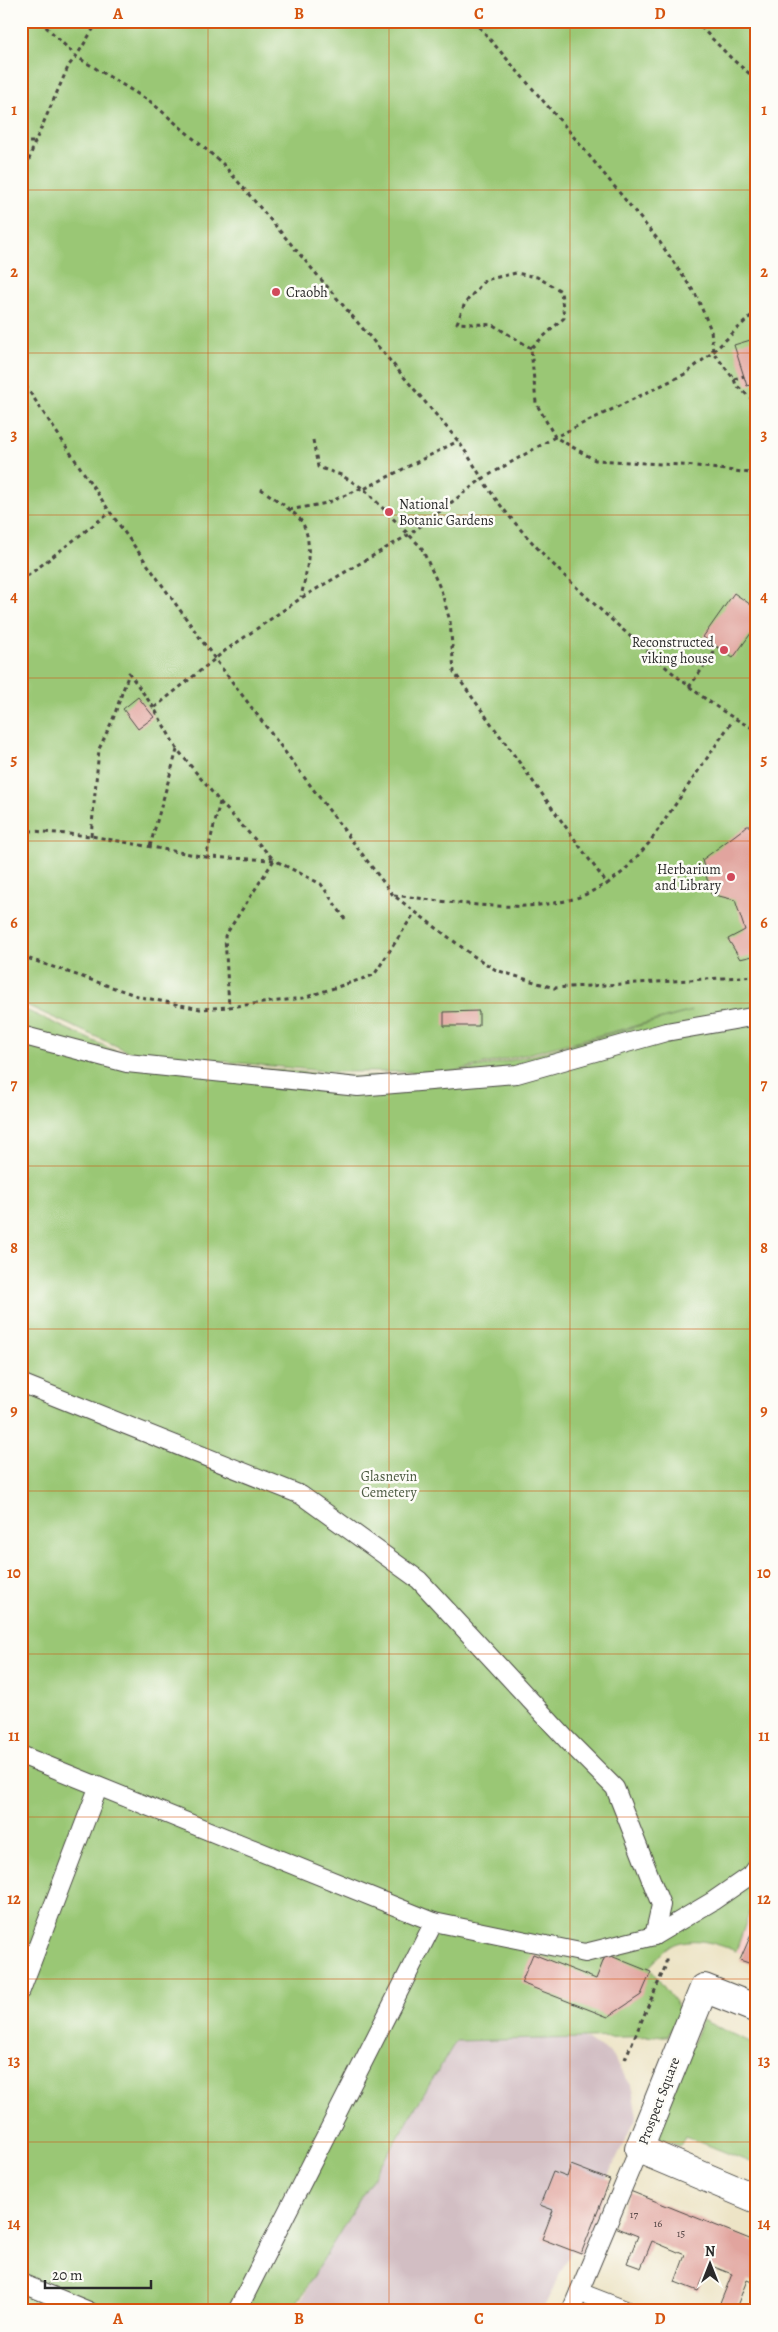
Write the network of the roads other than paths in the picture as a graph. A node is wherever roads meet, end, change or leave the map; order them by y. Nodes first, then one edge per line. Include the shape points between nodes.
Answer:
1 (757, 1016) edge
2 (21, 1035) edge
3 (21, 1383) edge
4 (21, 1755) edge
5 (98, 1788) junction
6 (757, 1867) edge
7 (434, 1922) junction
8 (654, 1936) junction
9 (21, 1990) edge
10 (757, 2009) edge
11 (639, 2149) junction
12 (757, 2199) edge
13 (21, 2283) edge
14 (579, 2292) junction
15 (89, 2311) edge
16 (237, 2311) edge
17 (571, 2311) edge
18 (592, 2311) edge
19 (628, 2311) edge

1 - 2 lane via 666,1032 517,1074 358,1087 127,1063
3 - 8 lane via 301,1495 418,1580 615,1788 661,1906
4 - 5 lane
5 - 7 lane
5 - 9 lane
6 - 8 lane via 713,1901
7 - 8 lane via 585,1953
7 - 16 lane
10 - 11 street, Prospect Square via 704,1988
11 - 12 street, Prospect Square
11 - 14 lane
13 - 15 lane
14 - 17 lane
14 - 18 lane
14 - 19 lane

